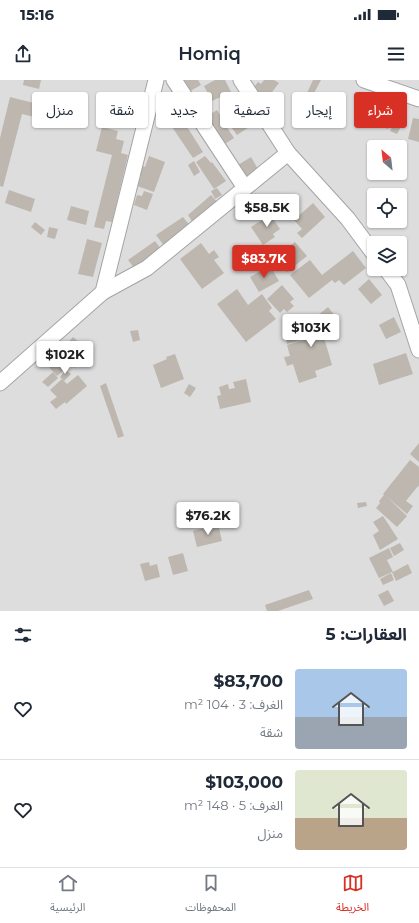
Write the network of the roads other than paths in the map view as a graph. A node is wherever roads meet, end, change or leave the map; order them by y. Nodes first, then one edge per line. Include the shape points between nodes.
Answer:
1 (156, 80) edge
2 (174, 80) edge
3 (240, 80) edge
4 (364, 80) edge
5 (419, 99) edge
6 (288, 153) junction
7 (245, 188) junction
8 (367, 245) edge
9 (391, 276) edge
10 (103, 292) junction
11 (419, 350) edge
12 (0, 383) edge

1 - 10 street
2 - 7 street
3 - 6 street
4 - 5 street
6 - 7 street
6 - 8 street
7 - 10 street via 147,268
9 - 11 street via 398,285
10 - 12 street

